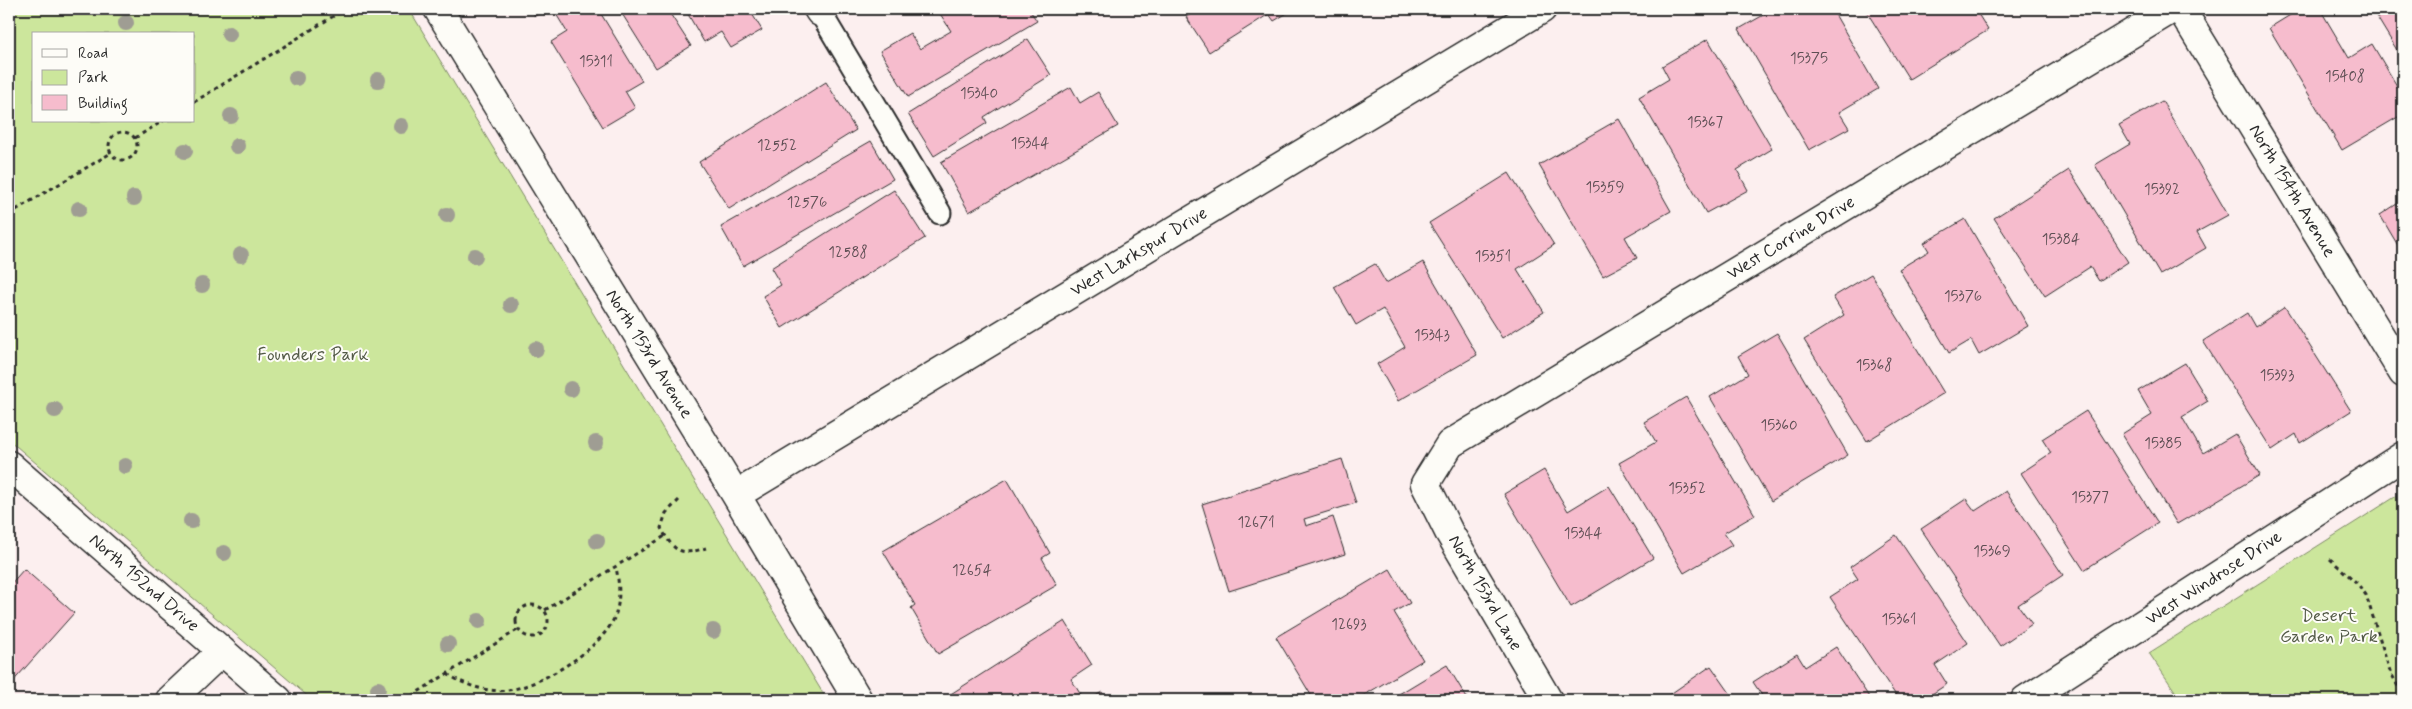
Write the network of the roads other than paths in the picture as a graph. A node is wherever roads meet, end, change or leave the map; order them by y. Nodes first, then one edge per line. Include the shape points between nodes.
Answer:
1 (438, 9) edge
2 (1542, 9) edge
3 (2172, 9) edge
4 (2181, 9) edge
5 (821, 10) edge
6 (940, 213) dead end
7 (2403, 373) edge
8 (2403, 456) edge
9 (9, 465) edge
10 (1425, 484) joint
11 (736, 495) junction
12 (222, 651) junction
13 (170, 700) edge
14 (278, 700) edge
15 (858, 700) edge
16 (1548, 700) edge
17 (2025, 700) edge

1 - 11 street, North 153rd Avenue
2 - 11 street, West Larkspur Drive
3 - 10 street, West Corrine Drive via 1450,444
4 - 7 street, North 154th Avenue
5 - 6 lane
8 - 17 street, West Windrose Drive
9 - 12 street, North 152nd Drive
10 - 16 street, North 153rd Lane via 1449,532
11 - 15 street, North 153rd Avenue
12 - 13 street
12 - 14 street, North 152nd Drive

